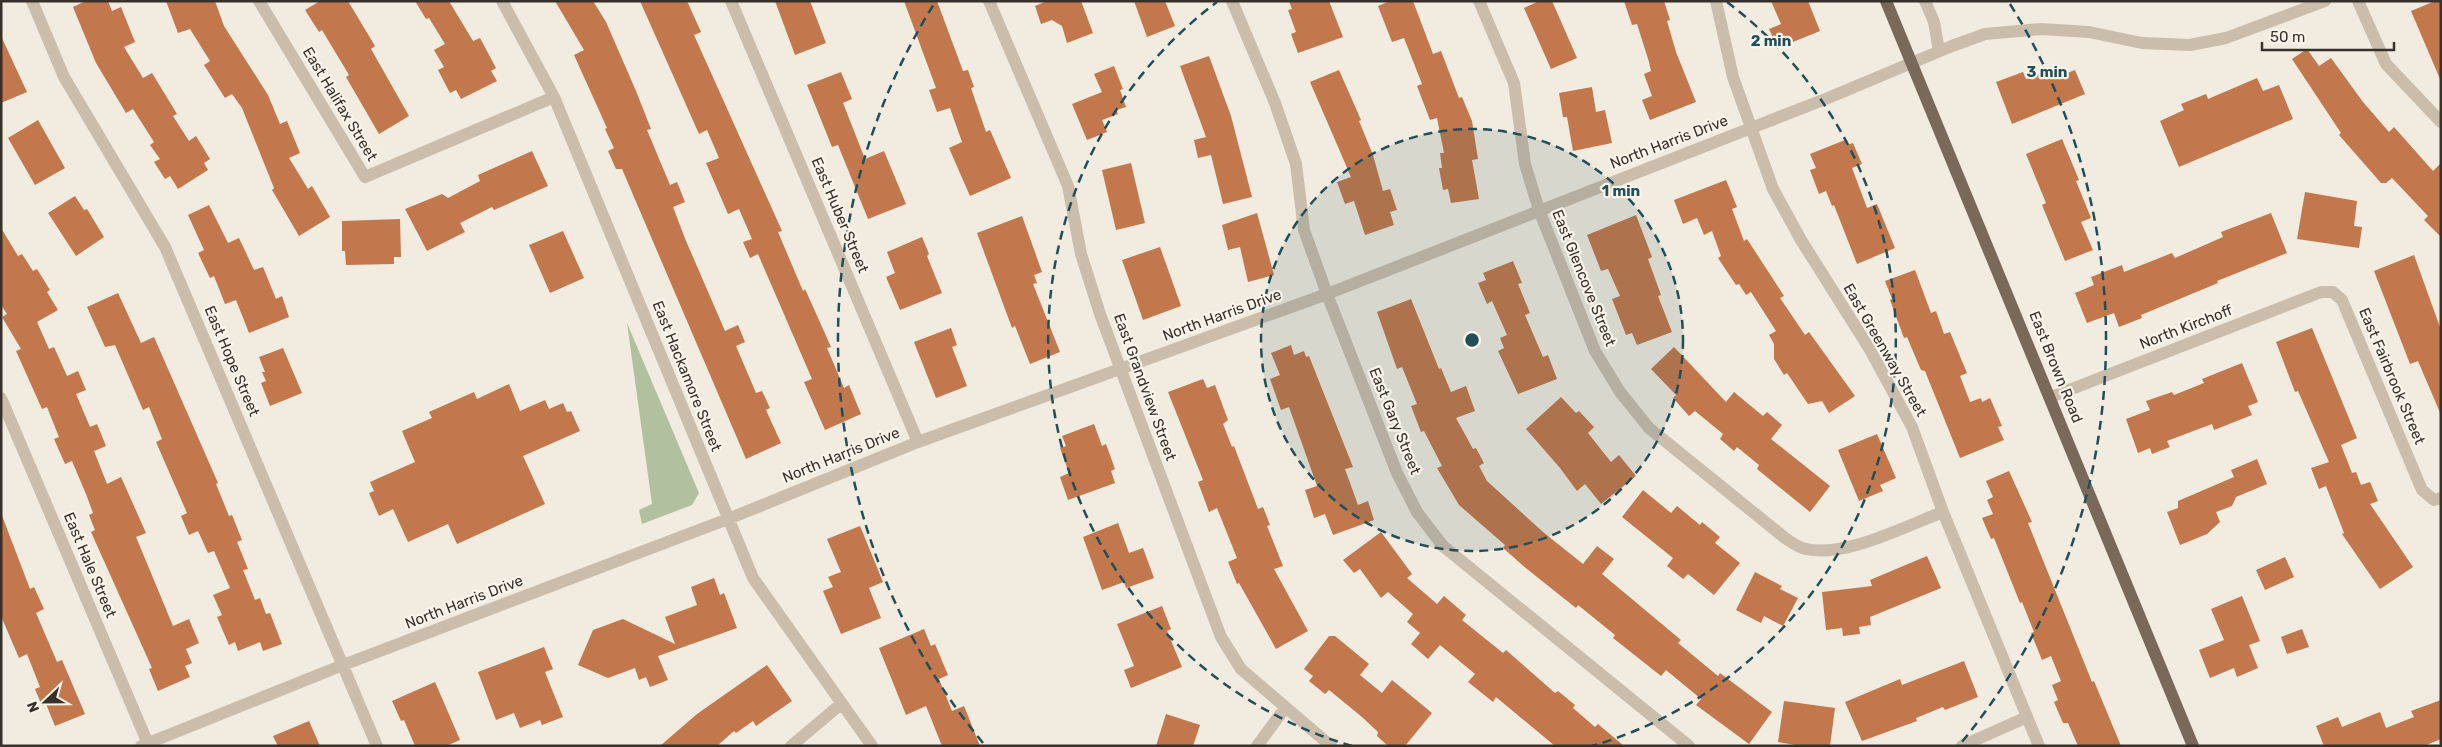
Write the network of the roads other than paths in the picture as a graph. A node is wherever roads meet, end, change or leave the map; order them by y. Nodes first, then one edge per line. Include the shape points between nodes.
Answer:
1 (32, 1) edge
2 (259, 1) edge
3 (502, 1) edge
4 (732, 1) edge
5 (989, 1) edge
6 (1232, 1) edge
7 (1479, 1) edge
8 (1716, 1) edge
9 (1886, 1) edge
10 (1925, 1) edge
11 (2325, 1) edge
12 (2358, 1) edge
13 (1939, 51) junction
14 (1912, 63) junction
15 (554, 97) junction
16 (2441, 122) edge
17 (1751, 128) junction
18 (1539, 210) junction
19 (2333, 292) joint
20 (1327, 294) junction
21 (1122, 368) junction
22 (2051, 397) junction
23 (1, 398) edge
24 (918, 442) junction
25 (2437, 499) edge
26 (1943, 512) junction
27 (728, 519) junction
28 (343, 664) junction
29 (841, 704) junction
30 (1284, 708) junction
31 (2027, 717) junction
32 (146, 745) edge
33 (377, 746) edge
34 (791, 746) edge
35 (872, 746) edge
36 (1257, 746) edge
37 (1331, 746) edge
38 (1689, 746) edge
39 (1962, 746) edge
40 (2039, 746) edge
41 (2194, 746) edge

1 - 28 street, East Hope Street via 64,77 166,247
2 - 15 street, East Halifax Street via 366,177
3 - 15 street, East Hackamore Street
4 - 24 street, East Huber Street
5 - 21 street, East Grandview Street via 1068,186 1081,254
6 - 20 street, East Gary Street via 1275,103 1296,164 1304,230
7 - 18 street, East Glencove Street via 1514,83 1525,164
8 - 17 street, East Greenway Street via 1733,77
9 - 14 main road, East Brown Road
10 - 13 street via 1934,22
11 - 13 street, North Harris Drive via 2226,38 2190,44 2142,43 2089,32 2041,29 1985,34
12 - 16 street via 2386,64
13 - 14 street, North Harris Drive
14 - 17 street, North Harris Drive
14 - 22 main road, East Brown Road
15 - 27 street, East Hackamore Street
17 - 18 street, North Harris Drive
17 - 26 street, East Greenway Street via 1773,189 1912,427
18 - 20 street, North Harris Drive
18 - 26 street, East Glencove Street via 1595,351 1620,392 1649,428 1785,538 1804,549 1826,552 1849,548
19 - 22 street, North Kirchoff via 2321,292
19 - 25 street, East Fairbrook Street via 2342,300 2422,490
20 - 21 street, North Harris Drive
20 - 38 street, East Gary Street via 1397,473 1416,512 1443,546
21 - 24 street, North Harris Drive
21 - 30 street, East Grandview Street via 1221,637 1241,669
22 - 41 main road, East Brown Road
23 - 32 street, East Hale Street
24 - 27 street, North Harris Drive
26 - 31 street, East Greenway Street
27 - 28 street, North Harris Drive
27 - 29 street, East Hackamore Street via 753,578
28 - 32 street, North Harris Drive
28 - 33 street, East Hope Street
29 - 34 street
29 - 35 street, East Hackamore Street
30 - 36 street
30 - 37 street, East Grandview Street
31 - 39 street
31 - 40 street, East Greenway Street

